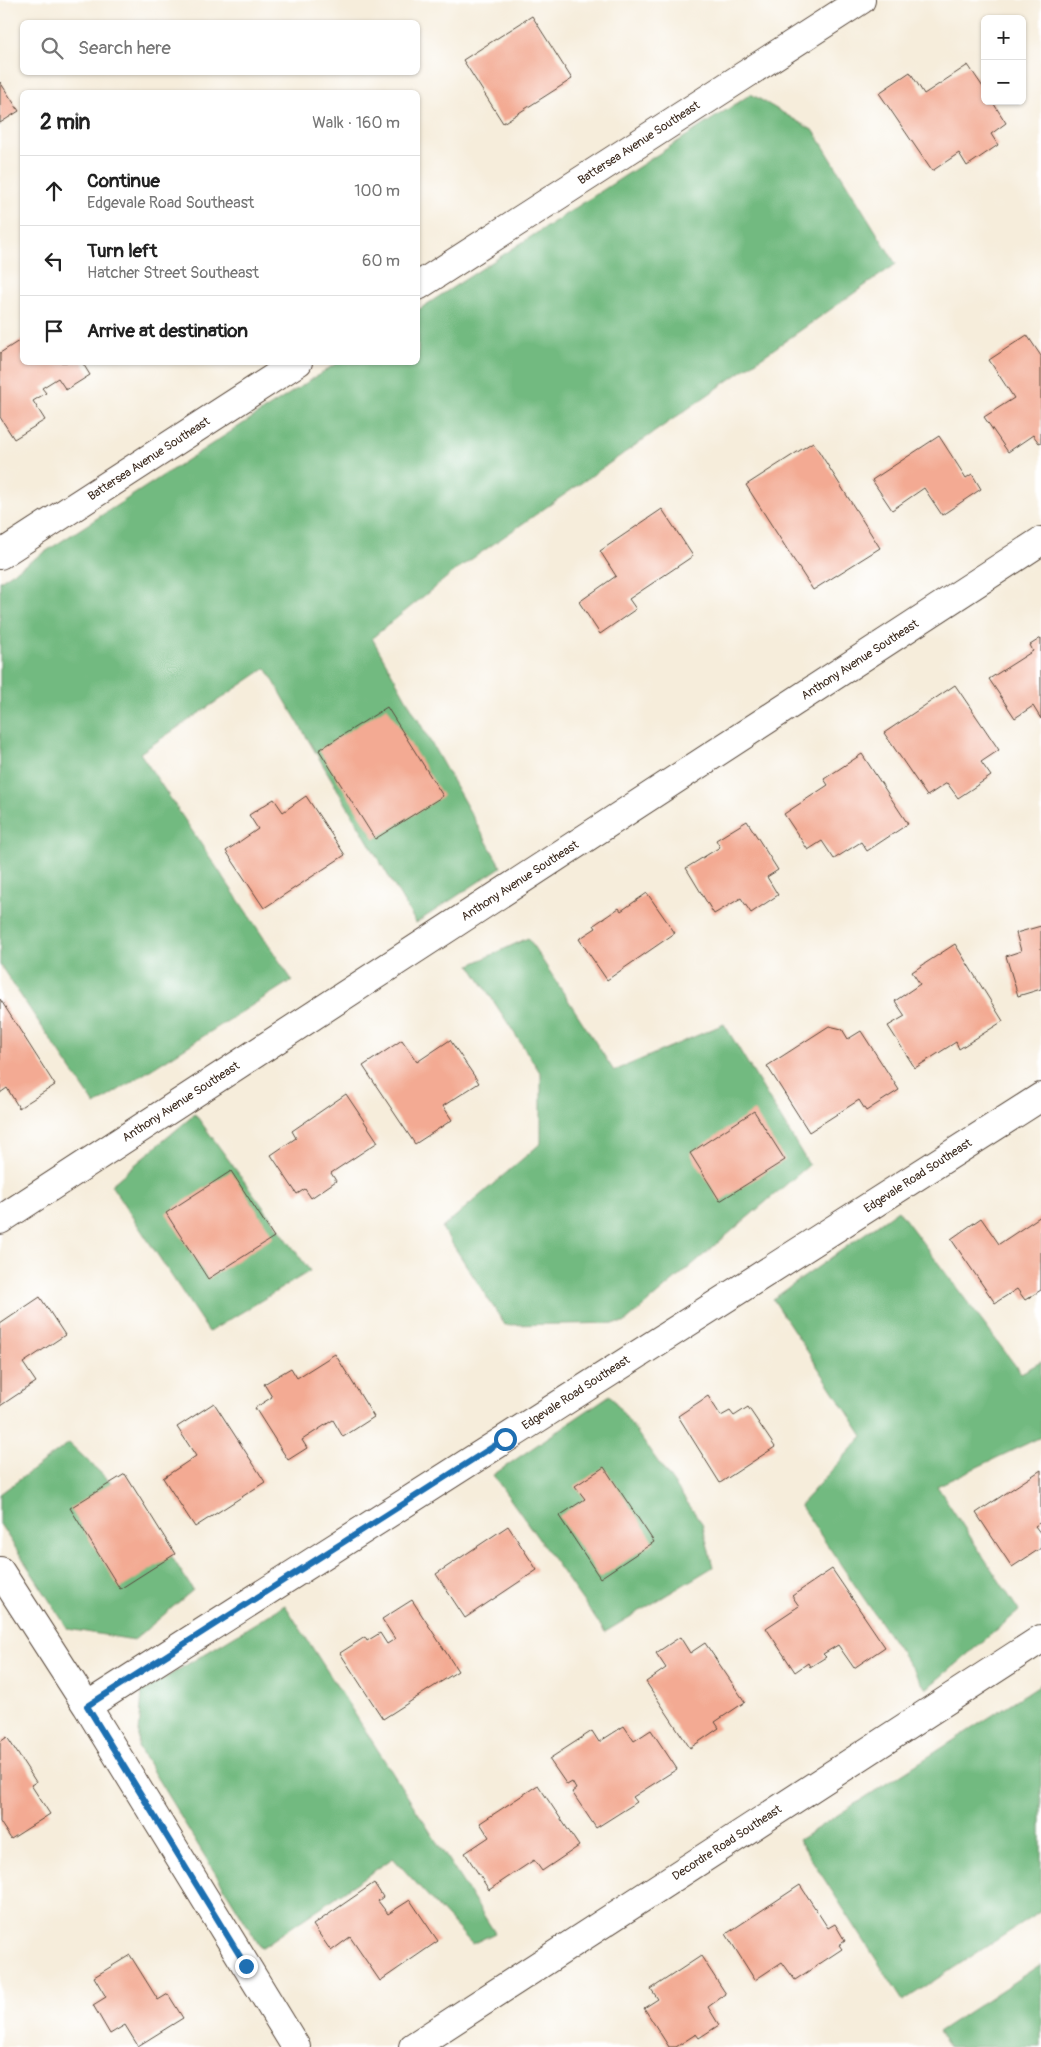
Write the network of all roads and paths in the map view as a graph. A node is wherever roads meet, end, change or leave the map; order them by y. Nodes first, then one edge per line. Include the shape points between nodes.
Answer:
1 (861, 0) edge
2 (420, 285) edge
3 (293, 365) edge
4 (1041, 542) edge
5 (0, 555) edge
6 (1041, 1097) edge
7 (0, 1220) edge
8 (0, 1571) edge
9 (1041, 1638) edge
10 (87, 1706) junction
11 (296, 2047) edge
12 (413, 2047) edge

1 - 2 street, Battersea Avenue Southeast
3 - 5 street, Battersea Avenue Southeast
4 - 7 street, Anthony Avenue Southeast
6 - 10 street, Edgevale Road Southeast
8 - 10 street
9 - 12 street, Decordre Road Southeast
10 - 11 street

